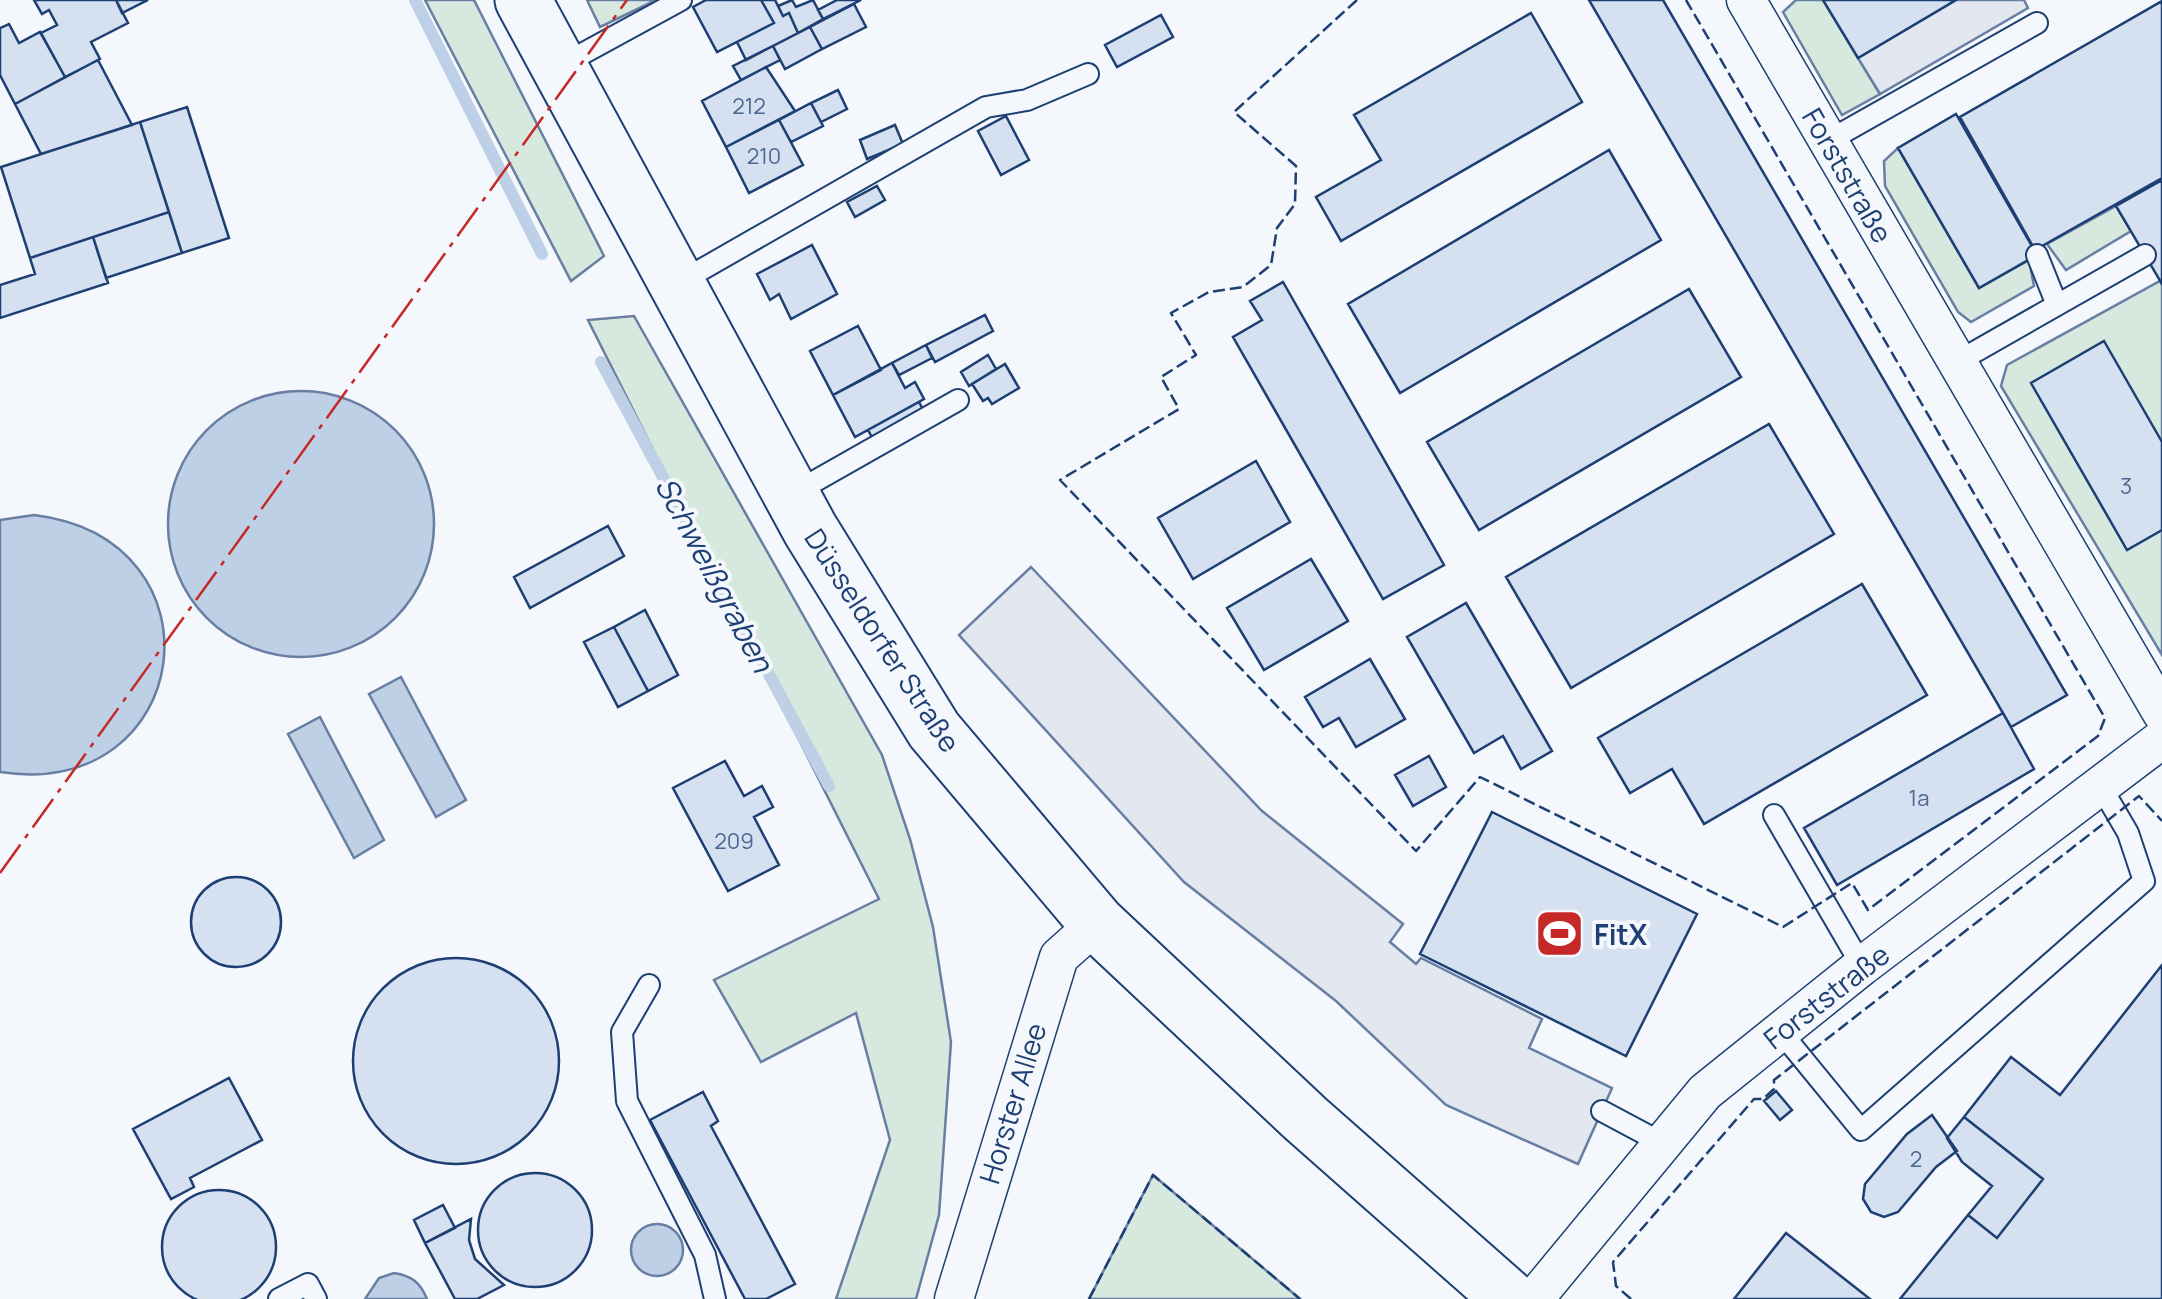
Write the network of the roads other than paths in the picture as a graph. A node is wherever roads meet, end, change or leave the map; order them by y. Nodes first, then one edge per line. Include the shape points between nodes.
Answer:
1 (522, 0) edge
2 (682, 0) edge
3 (1746, 0) edge
4 (2038, 23) dead end
5 (559, 67) junction
6 (1088, 74) dead end
7 (1828, 142) junction
8 (2038, 254) dead end
9 (2145, 255) dead end
10 (676, 284) junction
11 (2057, 305) junction
12 (1957, 362) junction
13 (958, 400) dead end
14 (792, 494) junction
15 (2160, 738) edge
16 (2100, 785) junction
17 (1774, 814) dead end
18 (1097, 922) junction
19 (1862, 966) junction
20 (649, 985) dead end
21 (1780, 1032) junction
22 (1602, 1111) dead end
23 (1662, 1143) junction
24 (278, 1299) edge
25 (316, 1299) edge
26 (715, 1299) edge
27 (954, 1299) edge
28 (1510, 1299) edge
29 (1534, 1299) edge

1 - 5 main road, Düsseldorfer Straße
2 - 5 lane
3 - 7 street, Forststraße
4 - 7 lane
5 - 10 main road, Düsseldorfer Straße
6 - 10 lane via 1027,100 986,107
7 - 12 street, Forststraße
8 - 11 lane
9 - 11 lane
10 - 14 main road, Düsseldorfer Straße
11 - 12 lane
12 - 15 street, Forststraße
13 - 14 lane
14 - 18 main road, Düsseldorfer Straße via 934,730
15 - 16 street, Forststraße
16 - 19 street, Forststraße
16 - 21 lane via 2128,833 2144,881 1860,1130
17 - 19 lane
18 - 27 street, Horster Allee via 1059,957
18 - 28 main road, Düsseldorfer Straße
19 - 21 street, Forststraße
20 - 26 lane via 622,1032 627,1101 706,1255
21 - 23 street, Forststraße via 1705,1092
22 - 23 lane
23 - 29 street, Forststraße
24 - 25 lane via 308,1284

